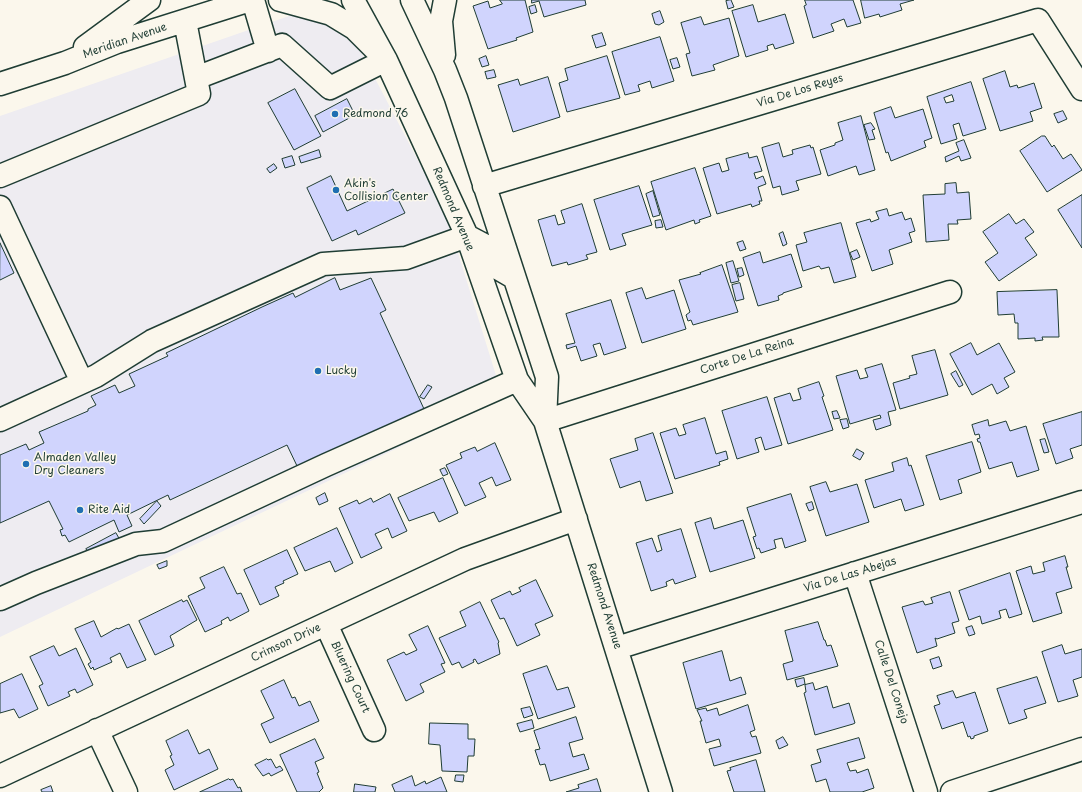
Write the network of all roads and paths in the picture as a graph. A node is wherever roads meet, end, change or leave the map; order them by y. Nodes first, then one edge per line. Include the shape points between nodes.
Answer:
1 (149, 0) edge
2 (251, 0) edge
3 (280, 0) edge
4 (353, 0) edge
5 (412, 0) edge
6 (445, 0) edge
7 (185, 21) junction
8 (268, 51) junction
9 (386, 60) junction
10 (65, 63) junction
11 (445, 70) junction
12 (196, 78) junction
13 (0, 84) edge
14 (1082, 89) edge
15 (0, 176) edge
16 (484, 186) junction
17 (0, 207) edge
18 (467, 236) junction
19 (513, 277) junction
20 (950, 292) dead end
21 (518, 380) junction
22 (82, 382) junction
23 (0, 420) edge
24 (545, 421) junction
25 (1082, 502) edge
26 (576, 519) junction
27 (855, 573) junction
28 (0, 600) edge
29 (326, 624) junction
30 (617, 648) junction
31 (97, 730) junction
32 (374, 730) dead end
33 (1082, 749) edge
34 (0, 776) edge
35 (126, 792) edge
36 (661, 792) edge
37 (926, 792) edge
38 (952, 792) edge

1 - 10 street
2 - 7 street, Meridian Avenue
2 - 8 street
3 - 9 street via 331,14 354,28
4 - 9 street, Redmond Avenue
5 - 11 street, Redmond Avenue
6 - 11 street via 441,21
7 - 10 street, Meridian Avenue via 117,42
7 - 12 street
8 - 9 street via 282,45 330,88
8 - 12 street
9 - 18 street, Redmond Avenue
10 - 13 street, Meridian Avenue
11 - 16 street, Redmond Avenue
12 - 15 street via 199,94
14 - 16 street, Via De Los Reyes via 1038,20
16 - 19 street, Redmond Avenue
17 - 22 street
18 - 19 street via 486,246 494,266
18 - 21 street, Redmond Avenue
18 - 22 street via 406,258 323,264 152,341
19 - 24 street, Redmond Avenue via 546,377
20 - 24 street, Corte De La Reina
21 - 24 street, Redmond Avenue
21 - 28 street via 163,541 136,544 36,583
22 - 23 street
24 - 26 street, Redmond Avenue
25 - 27 street, Via De Las Abejas
26 - 29 street, Crimson Drive via 464,559
26 - 30 street, Redmond Avenue
27 - 30 street, Via De Las Abejas
27 - 37 street, Calle Del Conejo
29 - 31 street, Crimson Drive
29 - 32 street, Bluering Court
30 - 36 street, Redmond Avenue
31 - 34 street, Crimson Drive
31 - 35 street
33 - 38 street

